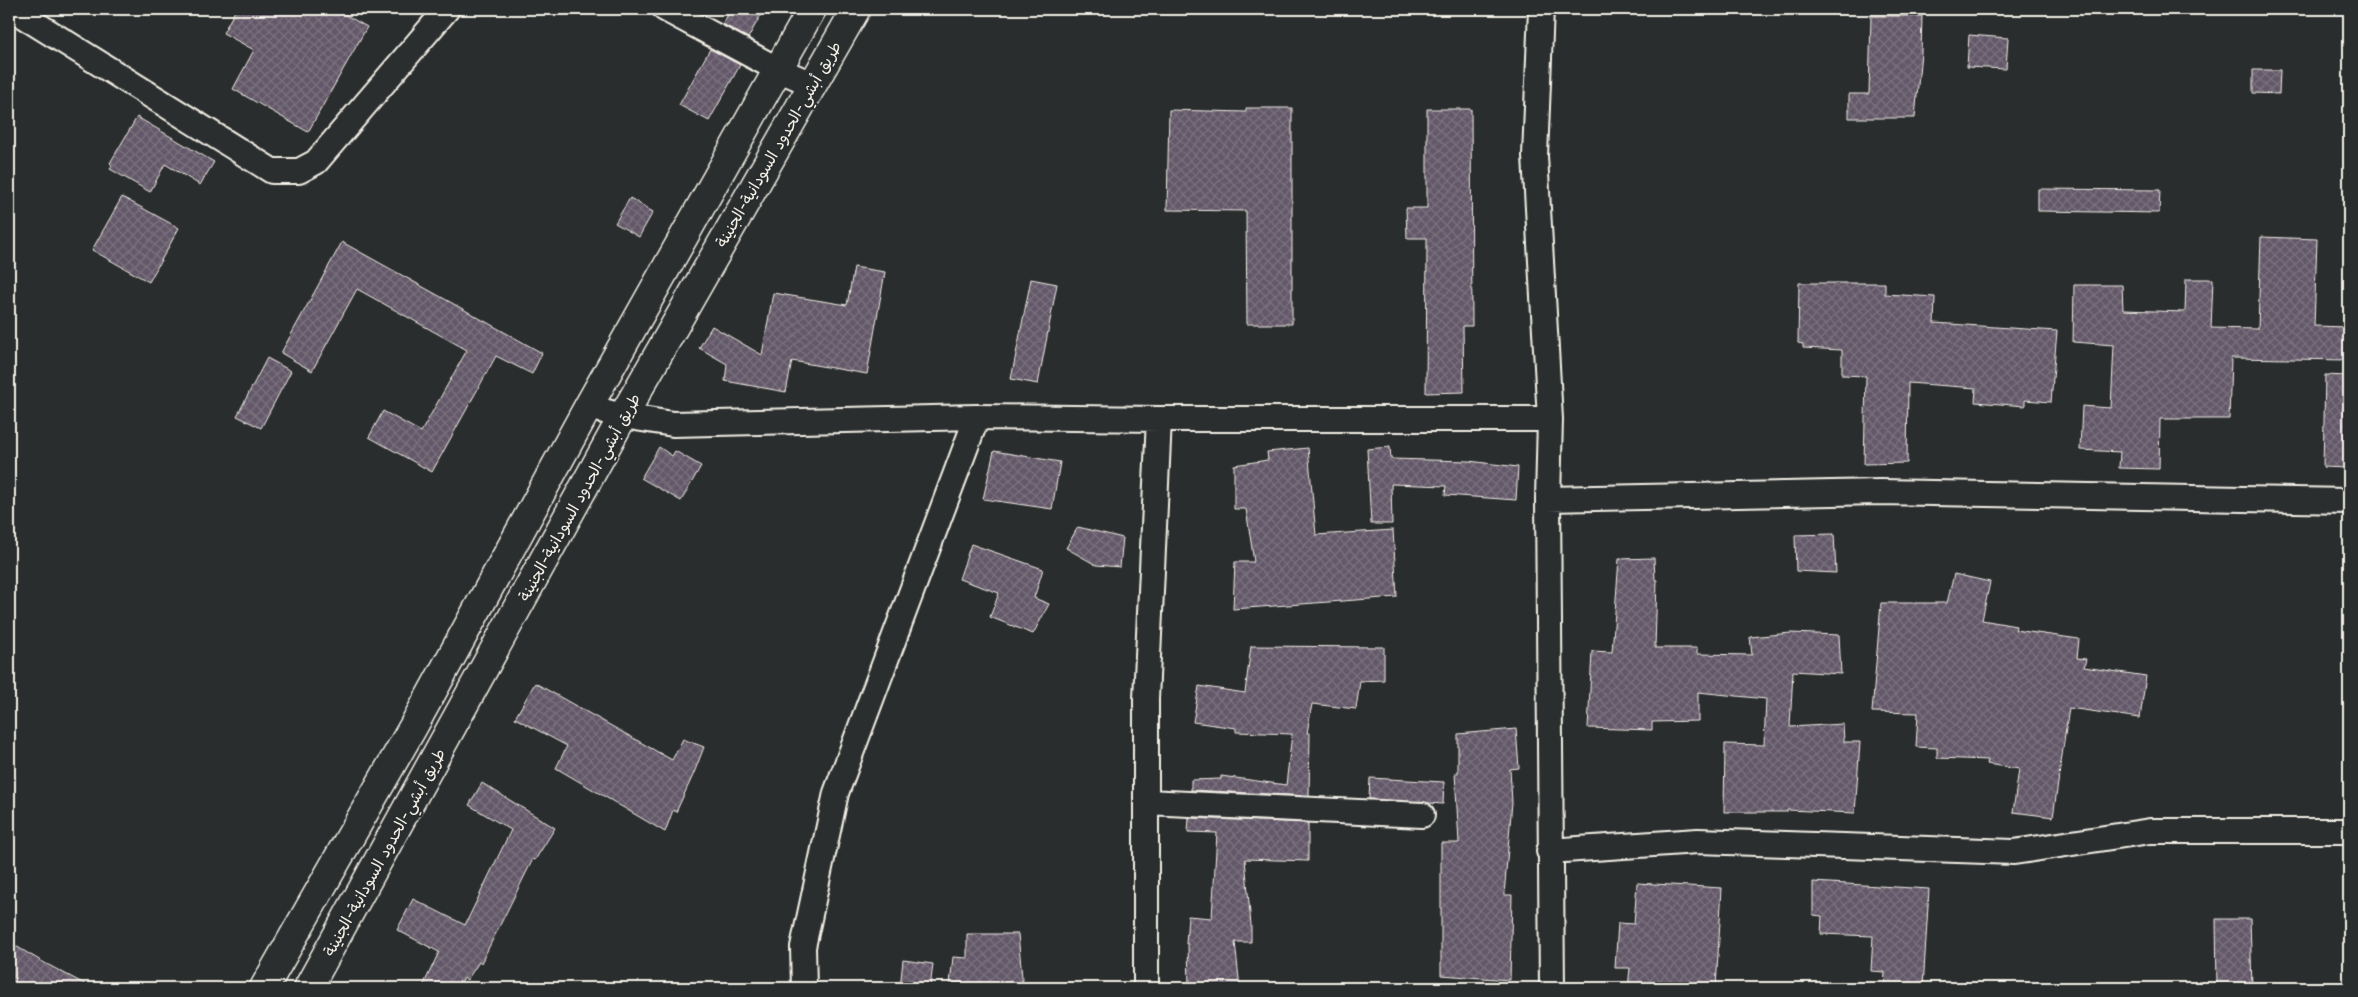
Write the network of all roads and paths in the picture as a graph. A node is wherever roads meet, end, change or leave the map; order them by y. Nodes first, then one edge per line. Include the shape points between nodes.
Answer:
1 (12, 9) edge
2 (447, 9) edge
3 (665, 9) edge
4 (812, 9) edge
5 (856, 9) edge
6 (1541, 9) edge
7 (777, 69) junction
8 (812, 84) junction
9 (588, 407) junction
10 (623, 416) junction
11 (976, 417) junction
12 (1158, 419) junction
13 (1550, 419) junction
14 (1548, 499) junction
15 (2349, 501) edge
16 (1147, 802) junction
17 (1422, 815) dead end
18 (2349, 831) edge
19 (1549, 851) junction
20 (264, 988) edge
21 (308, 988) edge
22 (804, 988) edge
23 (1146, 988) edge
24 (1552, 988) edge

1 - 2 street via 272,171 299,171 316,162
3 - 7 street
4 - 7 highway
5 - 8 highway, طريق أبشي-الحدود السودانية-الجنينة
6 - 13 street via 1535,156
7 - 8 street
7 - 9 highway
8 - 10 highway, طريق أبشي-الحدود السودانية-الجنينة
9 - 10 street
9 - 20 highway via 413,727
10 - 11 street via 673,424
10 - 21 highway, طريق أبشي-الحدود السودانية-الجنينة
11 - 12 street
11 - 22 street via 836,793 803,947
12 - 13 street
12 - 16 street via 1146,699
13 - 14 street
14 - 15 street via 1880,492
14 - 19 street
16 - 17 street
16 - 23 street
18 - 19 street via 2150,832 2014,852 1698,841
19 - 24 street

